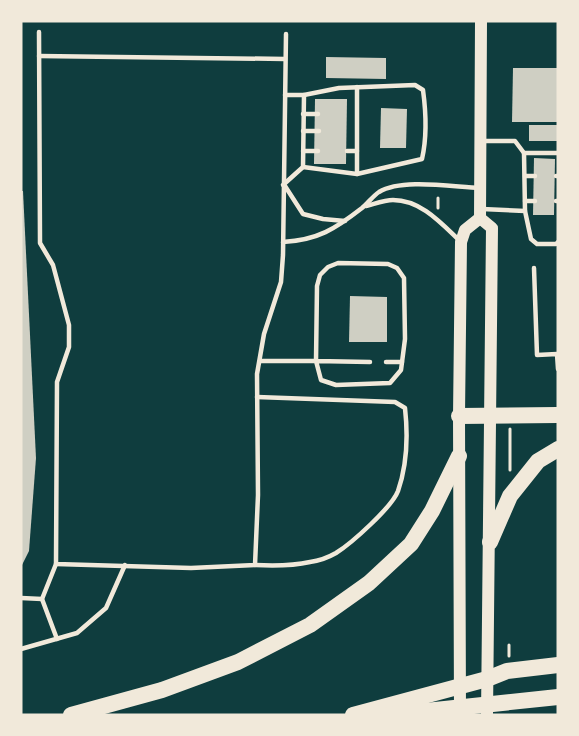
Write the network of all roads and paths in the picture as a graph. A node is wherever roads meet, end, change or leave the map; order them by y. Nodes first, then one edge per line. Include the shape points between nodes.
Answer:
1 (481, 21) edge
2 (39, 32) dead end
3 (286, 34) dead end
4 (39, 56) junction
5 (285, 58) junction
6 (357, 87) junction
7 (285, 95) junction
8 (304, 95) junction
9 (303, 114) junction
10 (318, 114) dead end
11 (348, 114) dead end
12 (357, 114) junction
13 (303, 131) junction
14 (319, 131) dead end
15 (349, 132) dead end
16 (357, 132) junction
17 (480, 141) junction
18 (303, 151) junction
19 (357, 151) junction
20 (318, 152) dead end
21 (347, 152) dead end
22 (524, 153) junction
23 (558, 153) edge
24 (303, 167) junction
25 (357, 174) junction
26 (525, 176) junction
27 (535, 176) dead end
28 (283, 185) junction
29 (480, 188) junction
30 (438, 198) dead end
31 (525, 201) junction
32 (535, 201) dead end
33 (363, 207) junction
34 (438, 209) dead end
35 (525, 211) junction
36 (480, 213) junction
37 (345, 221) junction
38 (283, 242) junction
39 (461, 242) junction
40 (558, 242) edge
41 (534, 268) dead end
42 (260, 361) junction
43 (316, 361) junction
44 (370, 362) dead end
45 (386, 362) dead end
46 (402, 362) junction
47 (558, 369) edge
48 (257, 397) junction
49 (491, 415) junction
50 (558, 415) edge
51 (459, 416) junction
52 (510, 428) dead end
53 (558, 449) edge
54 (459, 456) junction
55 (510, 478) dead end
56 (490, 542) junction
57 (56, 564) junction
58 (255, 565) junction
59 (125, 566) junction
60 (21, 598) edge
61 (42, 599) junction
62 (57, 639) junction
63 (21, 649) edge
64 (558, 665) edge
65 (558, 697) edge
66 (71, 715) edge
67 (352, 715) edge
68 (388, 715) edge
69 (460, 715) edge
70 (487, 715) edge

1 - 17 main road
2 - 4 lane
3 - 5 lane
4 - 5 lane
4 - 57 lane via 40,243 52,265 69,325 69,346 57,382
5 - 7 lane
6 - 8 lane
6 - 12 lane
6 - 25 lane via 415,85 423,90 425,146 422,159
7 - 8 lane
7 - 28 lane
8 - 9 lane
9 - 10 lane
9 - 13 lane
11 - 12 lane
12 - 16 lane
13 - 14 lane
13 - 18 lane
15 - 16 lane
16 - 19 lane
17 - 22 lane via 515,141
17 - 29 main road
18 - 20 lane
18 - 24 lane
19 - 21 lane
19 - 25 lane
22 - 23 lane
22 - 26 lane
24 - 25 lane
24 - 28 lane
26 - 27 lane
26 - 31 lane
28 - 37 lane via 303,214
28 - 38 lane
29 - 33 lane via 396,186 380,192
29 - 36 main road
30 - 34 path
31 - 32 lane
31 - 35 lane
33 - 37 lane
33 - 39 lane via 392,200 412,203
35 - 36 lane
35 - 40 lane via 531,239 537,244
36 - 39 main road via 465,230
36 - 49 main road via 492,228
37 - 38 lane via 318,237
38 - 42 lane via 281,282 264,334
39 - 51 main road
41 - 47 lane via 537,355 557,354
42 - 43 lane
42 - 48 lane
43 - 44 lane
43 - 46 lane via 321,380 336,385 390,383 401,370
43 - 46 lane via 320,275 338,264 388,264 404,278
45 - 46 lane
48 - 58 lane
48 - 58 lane via 395,402 405,408 408,428 398,492 371,525 336,553 312,562
49 - 50 highway
49 - 51 highway
49 - 56 main road
51 - 54 main road
52 - 55 path
53 - 56 highway via 538,460 510,496
54 - 66 highway via 411,544 369,583 310,625 238,662 162,690
54 - 69 main road
56 - 70 main road
57 - 59 lane
57 - 61 lane
58 - 59 lane
59 - 62 lane via 106,608 77,633
60 - 61 lane
61 - 62 lane
62 - 63 lane
64 - 67 highway via 507,671
65 - 68 highway

